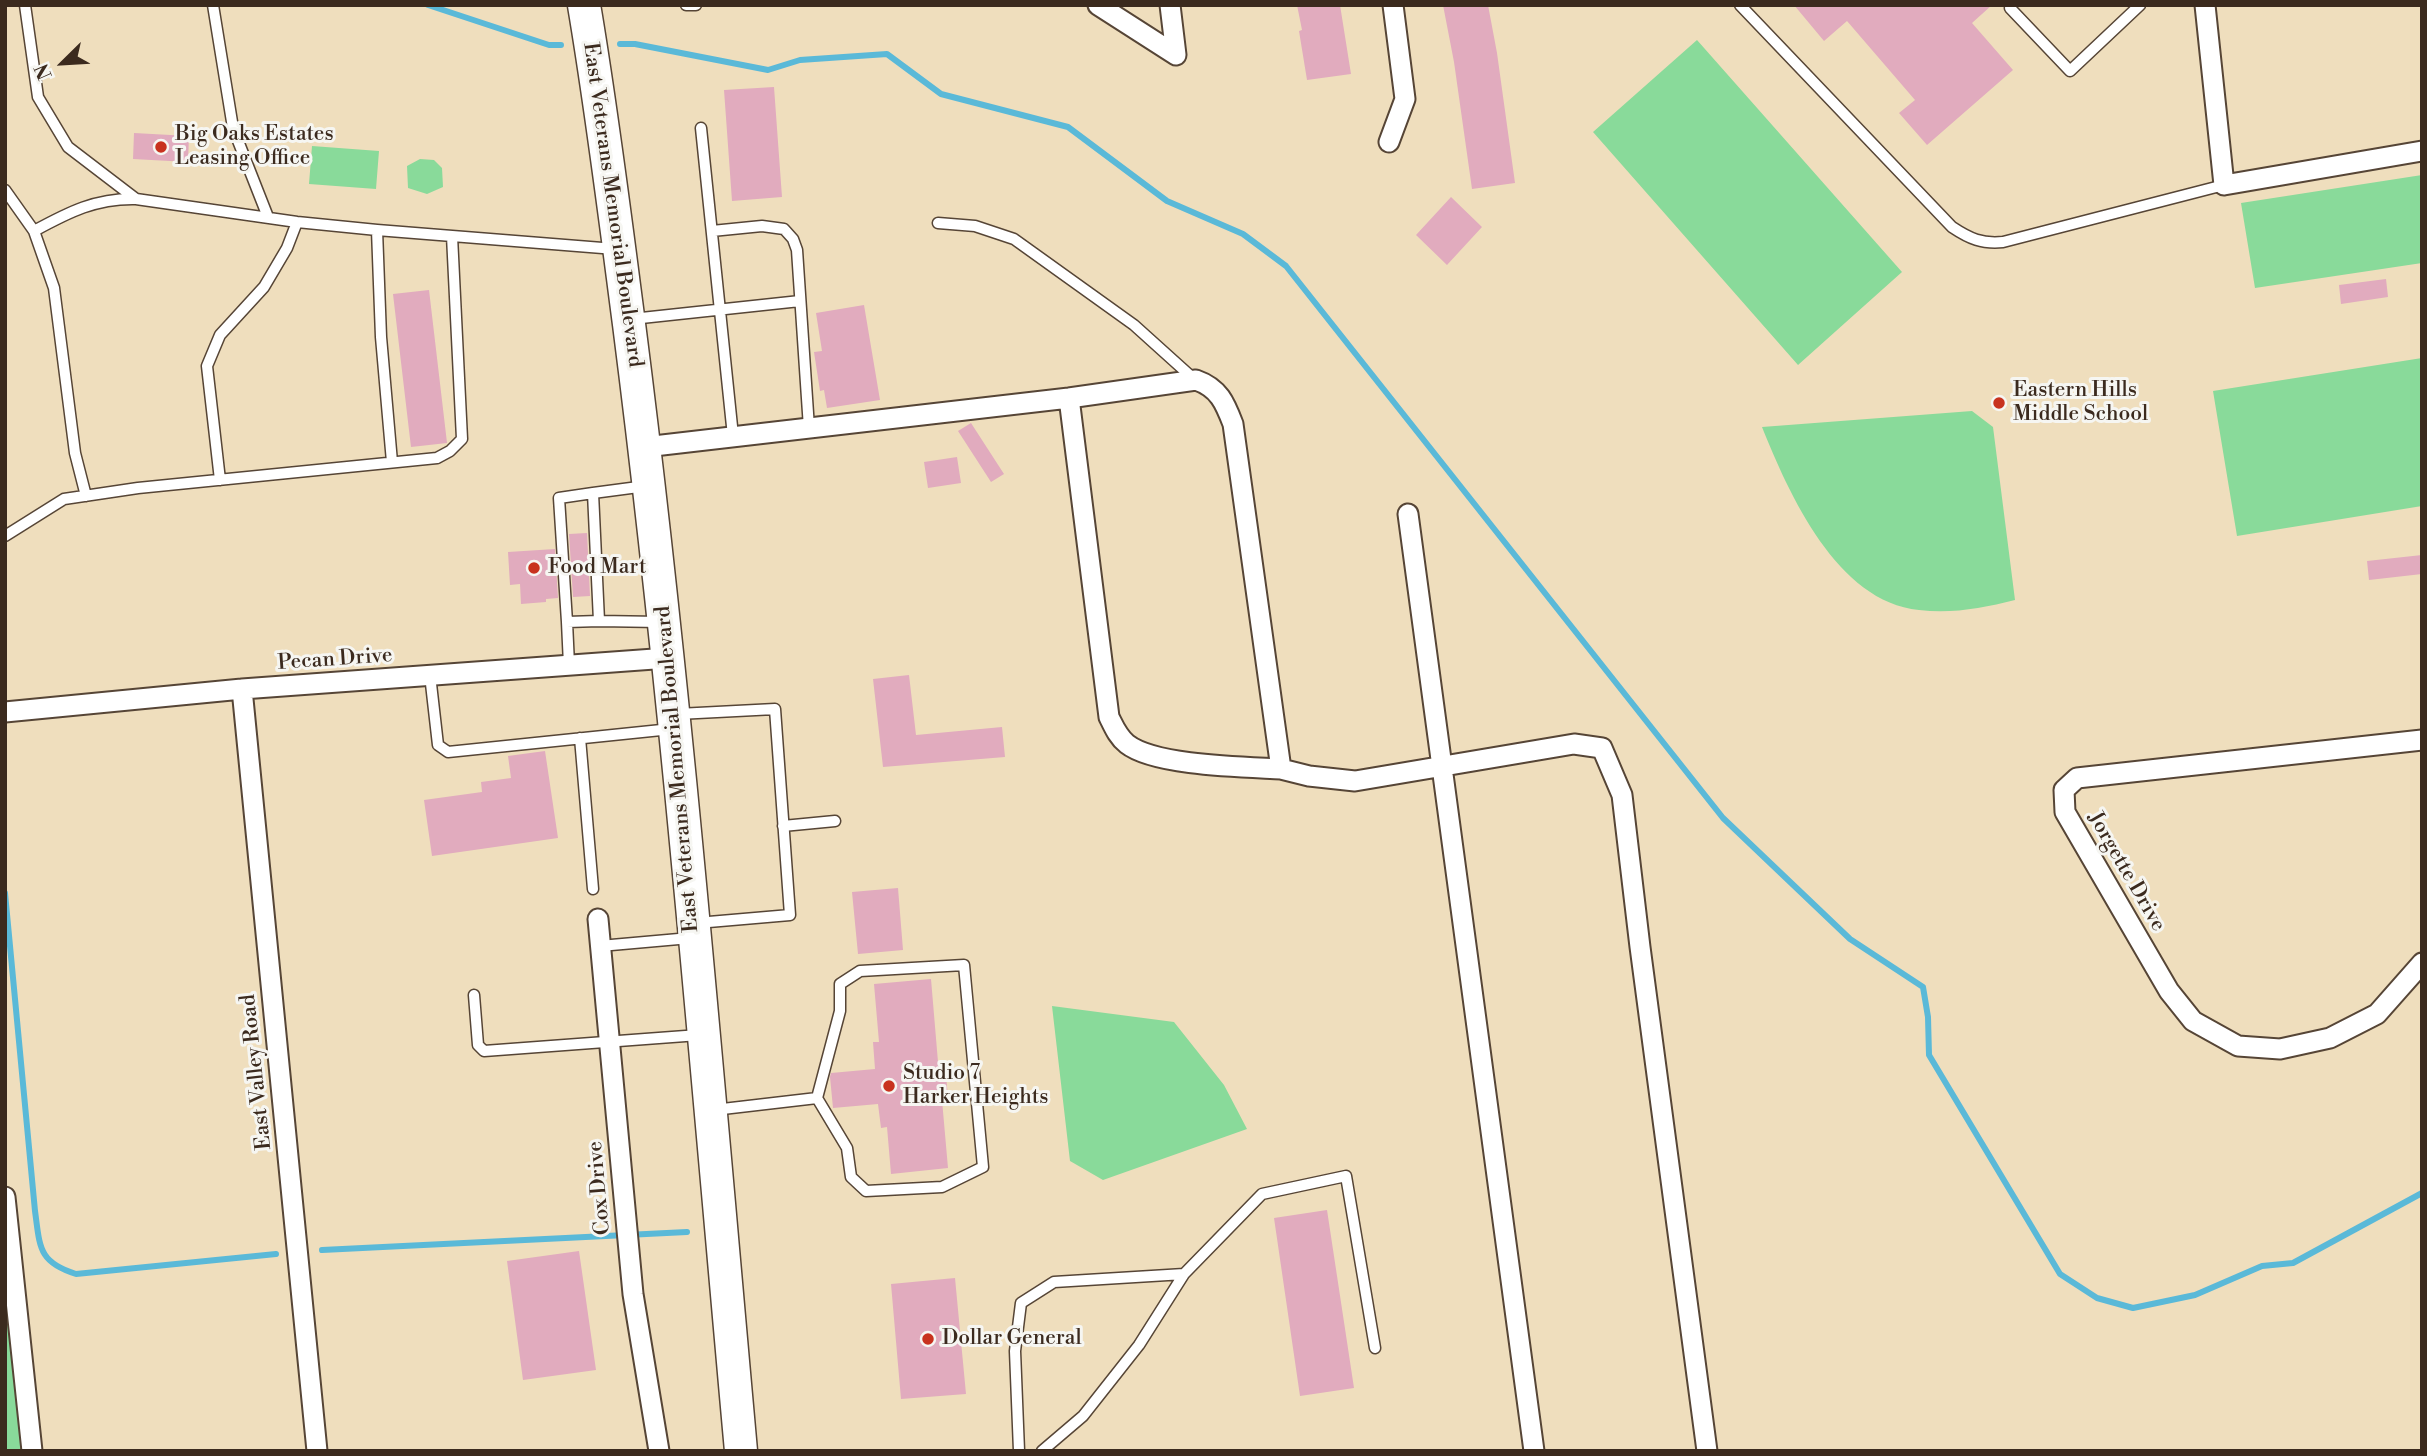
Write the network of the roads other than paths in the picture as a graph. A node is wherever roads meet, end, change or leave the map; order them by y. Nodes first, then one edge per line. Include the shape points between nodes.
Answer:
1 (25, 5) edge
2 (212, 5) edge
3 (584, 5) edge
4 (686, 5) edge
5 (696, 5) edge
6 (1098, 5) edge
7 (1170, 5) edge
8 (1392, 5) edge
9 (1740, 5) edge
10 (2140, 5) edge
11 (2205, 5) edge
12 (2010, 8) dead end
13 (701, 128) dead end
14 (1389, 142) dead end
15 (2422, 151) edge
16 (2224, 185) junction
17 (5, 190) edge
18 (136, 199) junction
19 (268, 217) junction
20 (297, 222) junction
21 (938, 223) dead end
22 (377, 230) junction
23 (34, 231) junction
24 (712, 231) junction
25 (452, 236) junction
26 (620, 249) junction
27 (800, 301) junction
28 (720, 311) junction
29 (628, 319) junction
30 (1196, 380) junction
31 (1069, 398) junction
32 (809, 428) junction
33 (733, 436) junction
34 (645, 447) junction
35 (392, 462) junction
36 (220, 480) junction
37 (649, 485) junction
38 (593, 493) junction
39 (86, 496) junction
40 (1408, 514) dead end
41 (5, 536) edge
42 (599, 621) junction
43 (567, 622) junction
44 (664, 622) junction
45 (668, 658) junction
46 (569, 664) junction
47 (430, 675) junction
48 (242, 690) junction
49 (5, 712) edge
50 (674, 721) junction
51 (580, 738) junction
52 (2422, 740) edge
53 (1443, 766) junction
54 (1281, 769) junction
55 (835, 821) dead end
56 (783, 826) junction
57 (593, 889) dead end
58 (598, 919) dead end
59 (693, 930) junction
60 (600, 946) junction
61 (2422, 963) edge
62 (474, 995) dead end
63 (703, 1035) junction
64 (609, 1042) junction
65 (817, 1098) junction
66 (710, 1110) junction
67 (5, 1197) edge
68 (1184, 1274) junction
69 (1375, 1348) dead end
70 (32, 1451) edge
71 (317, 1451) edge
72 (659, 1451) edge
73 (741, 1451) edge
74 (1019, 1451) edge
75 (1042, 1451) edge
76 (1534, 1451) edge
77 (1707, 1451) edge

1 - 18 lane via 38,97 68,147
2 - 19 lane via 233,128
3 - 26 main road, East Veterans Memorial Boulevard
4 - 5 lane
6 - 7 street via 1176,55
8 - 14 street via 1405,99
9 - 16 lane via 1952,227 1969,239 2003,242
10 - 12 lane via 2070,71
11 - 16 street
13 - 24 lane
15 - 16 street
17 - 23 lane
18 - 19 lane
18 - 23 lane via 110,198
19 - 20 lane
20 - 22 lane
20 - 36 lane via 264,287 220,335 207,366
21 - 30 lane via 975,226 1014,239 1134,325
22 - 25 lane
22 - 35 lane
23 - 39 lane via 54,288 75,453
24 - 27 lane via 762,226 784,229 797,250
24 - 28 lane
25 - 26 lane
25 - 35 lane via 462,439 437,458
26 - 29 main road, East Veterans Memorial Boulevard
27 - 28 lane
27 - 32 lane
28 - 29 lane
28 - 33 lane
29 - 34 main road, East Veterans Memorial Boulevard
30 - 31 street
30 - 54 street via 1223,398 1233,424
31 - 32 street
31 - 54 street via 1109,718 1117,734 1133,748 1154,756
32 - 33 street
33 - 34 street
34 - 37 main road, East Veterans Memorial Boulevard
35 - 36 lane
36 - 39 lane
37 - 38 lane
37 - 44 main road, East Veterans Memorial Boulevard
38 - 42 lane
38 - 43 lane via 559,498
39 - 41 lane via 64,499
40 - 53 street
42 - 43 lane
42 - 44 lane
43 - 46 lane
44 - 45 main road, East Veterans Memorial Boulevard
45 - 46 street, Pecan Drive
45 - 50 main road, East Veterans Memorial Boulevard
46 - 47 street, Pecan Drive
47 - 48 street, Pecan Drive
47 - 51 lane via 438,746 448,752
48 - 49 street, Pecan Drive
48 - 71 street, East Valley Road
50 - 51 lane
50 - 56 lane via 775,709
50 - 59 main road, East Veterans Memorial Boulevard
51 - 57 lane
52 - 61 street, Jorgette Drive via 2077,778 2064,790 2065,812 2169,991 2193,1021 2238,1046 2280,1049 2330,1038 2377,1014
53 - 54 street via 1355,781
53 - 76 street
53 - 77 street via 1574,744 1602,748 1622,795
55 - 56 lane
56 - 59 lane via 790,915
58 - 60 street, Cox Drive
59 - 60 lane
59 - 63 main road, East Veterans Memorial Boulevard
60 - 64 street, Cox Drive
62 - 64 lane via 478,1045 484,1051
63 - 64 lane
63 - 66 main road, East Veterans Memorial Boulevard
64 - 72 street, Cox Drive via 633,1294
65 - 65 lane via 839,1011 840,984 860,971 964,965 983,1167 943,1187 866,1191 851,1177 847,1148
65 - 66 lane
66 - 73 main road, East Veterans Memorial Boulevard
67 - 70 street
68 - 69 lane via 1262,1194 1346,1177
68 - 74 lane via 1054,1282 1021,1303 1015,1351
68 - 75 lane via 1139,1345 1083,1416

